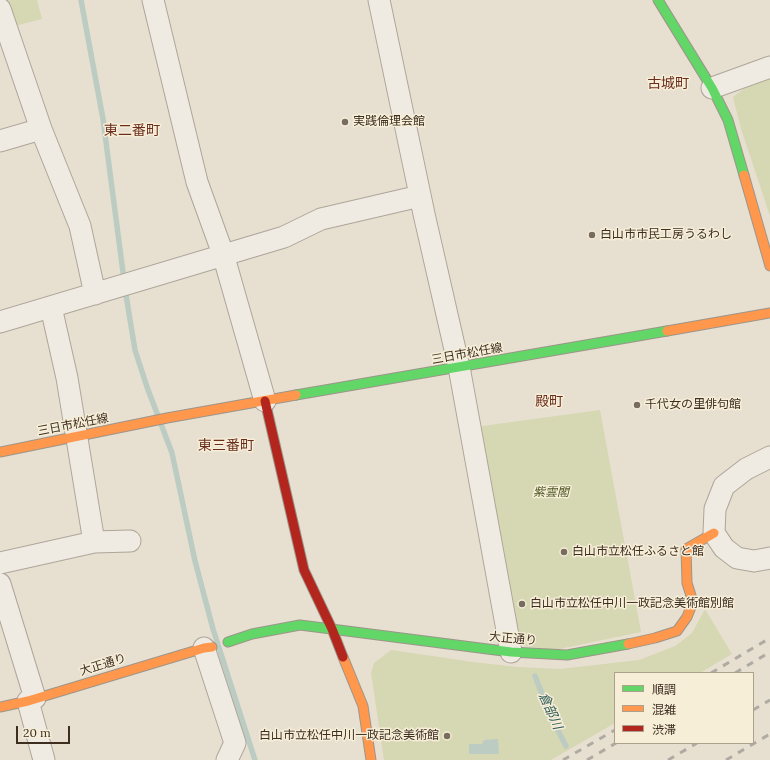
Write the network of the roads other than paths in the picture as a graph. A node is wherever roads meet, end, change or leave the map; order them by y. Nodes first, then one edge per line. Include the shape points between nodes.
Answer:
1 (153, 0) edge
2 (379, 0) edge
3 (658, 0) edge
4 (0, 9) edge
5 (770, 67) edge
6 (712, 88) junction
7 (41, 129) junction
8 (0, 141) edge
9 (420, 196) junction
10 (223, 254) junction
11 (770, 266) edge
12 (114, 288) junction
13 (51, 307) junction
14 (770, 313) edge
15 (0, 322) edge
16 (459, 367) junction
17 (265, 401) junction
18 (76, 436) junction
19 (0, 452) edge
20 (770, 458) edge
21 (714, 532) junction
22 (130, 541) dead end
23 (94, 542) junction
24 (770, 558) edge
25 (0, 563) edge
26 (0, 584) edge
27 (332, 629) junction
28 (215, 645) junction
29 (511, 652) junction
30 (31, 700) junction
31 (0, 707) edge
32 (44, 760) edge
33 (227, 760) edge
34 (371, 760) edge

1 - 10 street via 197,182
2 - 9 street
3 - 6 street
4 - 7 street
5 - 6 street
6 - 11 street via 728,120
7 - 8 street
7 - 12 street via 80,226
9 - 10 street via 321,219 284,237
9 - 16 street
10 - 12 street
10 - 17 street
12 - 13 street
13 - 15 street
13 - 18 street via 67,378
14 - 16 street, 三日市松任線
16 - 17 street, 三日市松任線
16 - 29 street
17 - 18 street, 三日市松任線
17 - 27 street via 304,570
18 - 19 street, 三日市松任線
18 - 23 street
20 - 21 street via 746,469 724,486 715,509
21 - 24 street via 724,548 737,558 754,561
21 - 29 street, 大正通り via 686,549 687,583 693,602 687,617 677,630 655,638 567,655
22 - 23 street
23 - 25 street
26 - 30 street
27 - 28 street, 大正通り via 300,625 252,634
27 - 29 street, 大正通り
27 - 34 street via 363,706
28 - 30 street, 大正通り
28 - 33 street via 235,743
30 - 31 street, 大正通り
30 - 32 street

